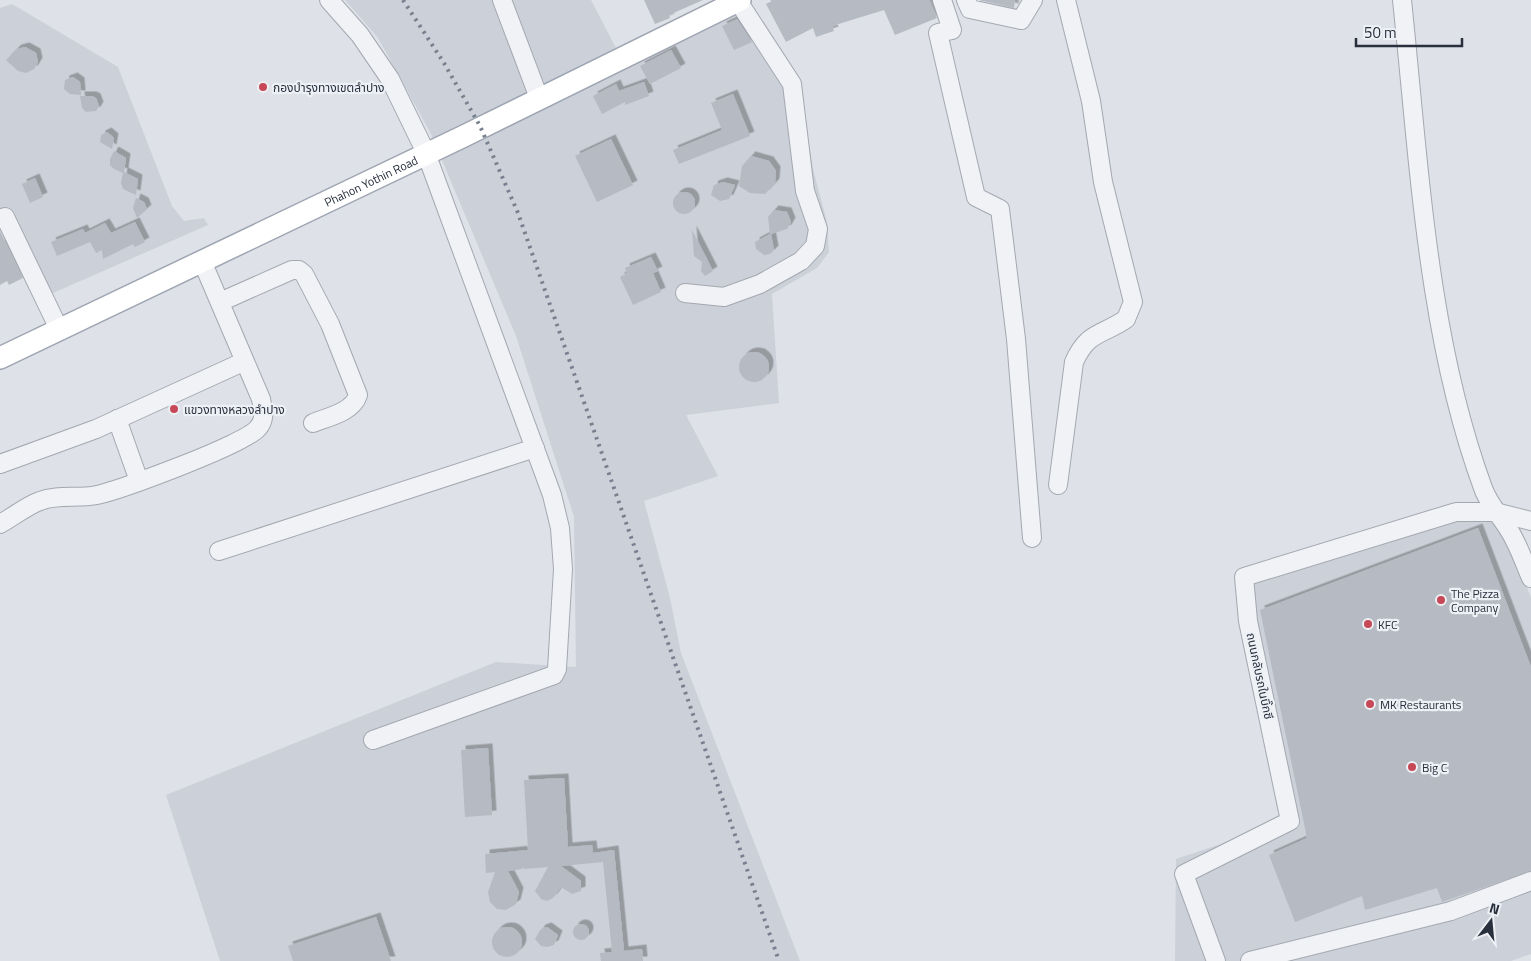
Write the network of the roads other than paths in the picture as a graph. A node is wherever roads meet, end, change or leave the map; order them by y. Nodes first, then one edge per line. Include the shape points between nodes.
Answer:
1 (329, 0) edge
2 (502, 0) edge
3 (739, 0) edge
4 (1033, 0) edge
5 (1066, 0) edge
6 (1402, 0) edge
7 (942, 1) edge
8 (968, 4) edge
9 (539, 98) junction
10 (426, 154) junction
11 (0, 219) edge
12 (202, 261) junction
13 (685, 293) dead end
14 (220, 302) junction
15 (60, 329) junction
16 (0, 358) edge
17 (244, 362) junction
18 (117, 419) junction
19 (314, 423) dead end
20 (535, 448) junction
21 (0, 464) edge
22 (139, 481) junction
23 (1058, 485) dead end
24 (1495, 512) junction
25 (1531, 521) edge
26 (0, 524) edge
27 (1032, 538) dead end
28 (219, 551) dead end
29 (1531, 578) edge
30 (373, 740) dead end
31 (1531, 881) edge
32 (1216, 961) edge
33 (1250, 961) edge

1 - 10 street via 360,35 390,79
2 - 9 street
3 - 9 main road, Phahon Yothin Road
3 - 13 street via 792,84 805,191 818,229 815,246 801,261 760,284 724,297
4 - 8 street via 1021,20
5 - 23 street via 1091,102 1103,182 1132,302 1126,319 1088,339 1074,362
6 - 24 street via 1425,219 1449,367 1471,452
7 - 8 street
7 - 27 street via 952,30 938,33 976,197 1000,209 1016,339
9 - 10 main road, Phahon Yothin Road
10 - 12 main road, Phahon Yothin Road
10 - 20 street
11 - 15 street via 5,217
12 - 14 street
12 - 15 main road, Phahon Yothin Road
14 - 17 street
14 - 19 street via 292,270 304,274 330,324 358,395 352,405
15 - 16 main road, Phahon Yothin Road
17 - 18 street
17 - 22 street via 261,399 263,420 258,429 248,437
18 - 21 street
18 - 22 street
20 - 28 street
20 - 30 street via 560,528 563,569 554,675
22 - 26 street via 94,496 55,497 39,502
24 - 25 street
24 - 29 street via 1509,530
24 - 32 street, ถนนกลับรถในบิ๊กซี via 1456,512 1244,578 1248,621 1290,821 1184,874
31 - 33 street via 1451,911

